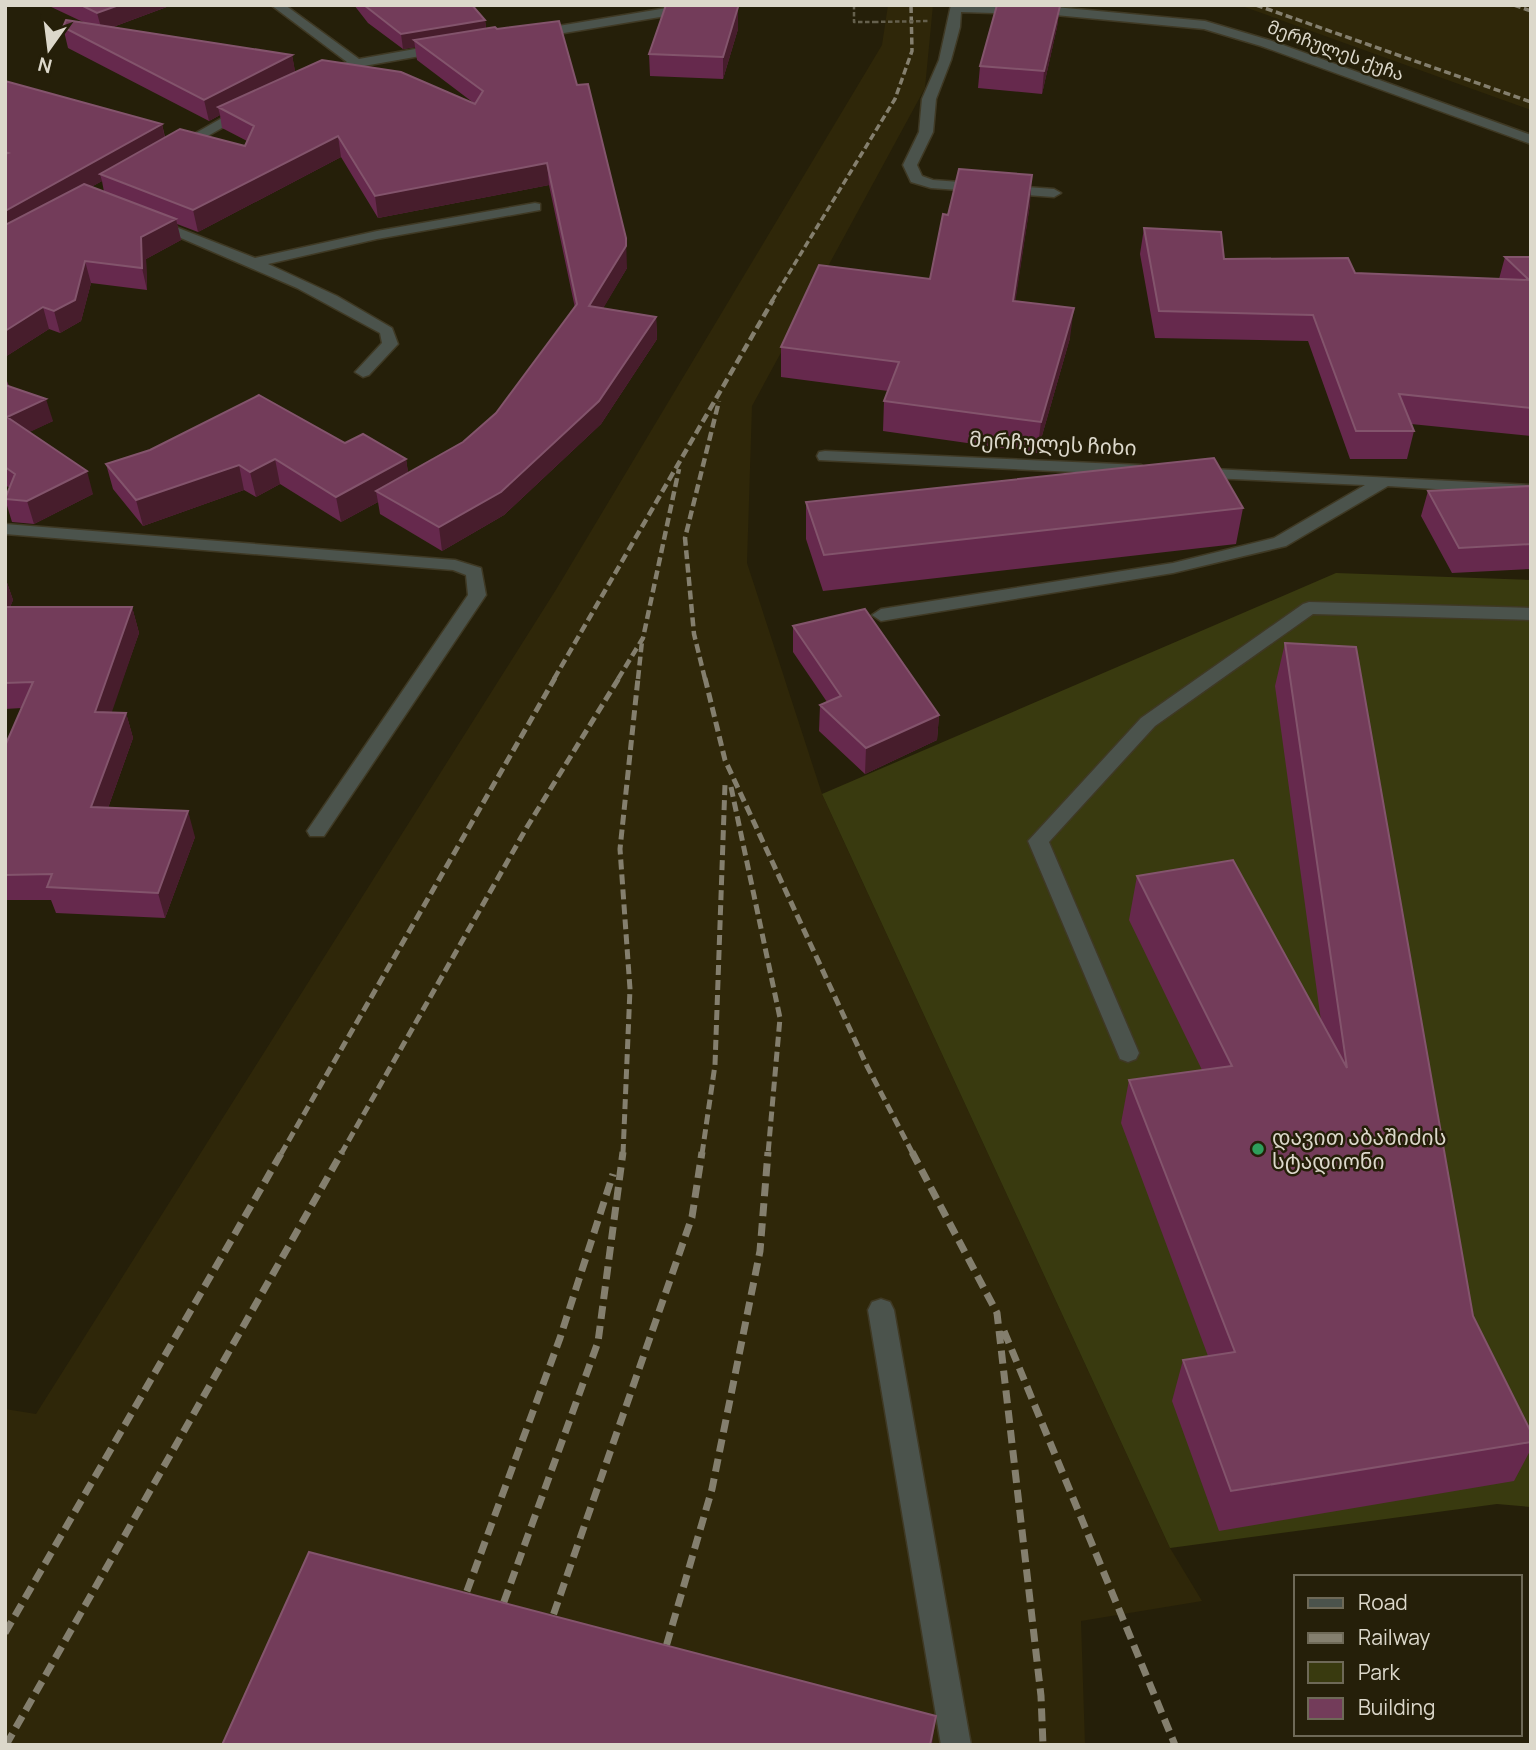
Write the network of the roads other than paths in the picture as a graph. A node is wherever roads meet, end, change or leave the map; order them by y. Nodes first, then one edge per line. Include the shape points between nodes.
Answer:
1 (277, 5) edge
2 (708, 5) edge
3 (516, 37) edge
4 (463, 45) edge
5 (358, 62) junction
6 (312, 76) edge
7 (256, 103) edge
8 (1531, 140) edge
9 (161, 157) edge
10 (1054, 193) dead end
11 (535, 207) dead end
12 (140, 218) edge
13 (254, 263) junction
14 (363, 372) dead end
15 (825, 456) dead end
16 (1154, 471) edge
17 (1181, 472) edge
18 (1385, 481) junction
19 (1531, 490) edge
20 (7, 528) edge
21 (1531, 614) edge
22 (881, 615) dead end
23 (317, 831) dead end
24 (1128, 1053) dead end
25 (881, 1310) dead end
26 (956, 1745) edge

1 - 5 street
2 - 3 street
4 - 5 street
5 - 6 street
7 - 9 street
8 - 10 street, მერჩულეს ქუჩა via 1205,24 955,8 948,49 929,99 926,132 910,165 916,179
11 - 13 street
12 - 13 street
13 - 14 street via 354,309 387,331 390,344
15 - 16 street, მერჩულეს ჩიხი
17 - 18 street
18 - 19 street
18 - 22 street via 1280,542 1173,568
20 - 23 street via 455,565 475,572 477,595
21 - 24 street via 1309,608 1148,722 1038,841
25 - 26 street

